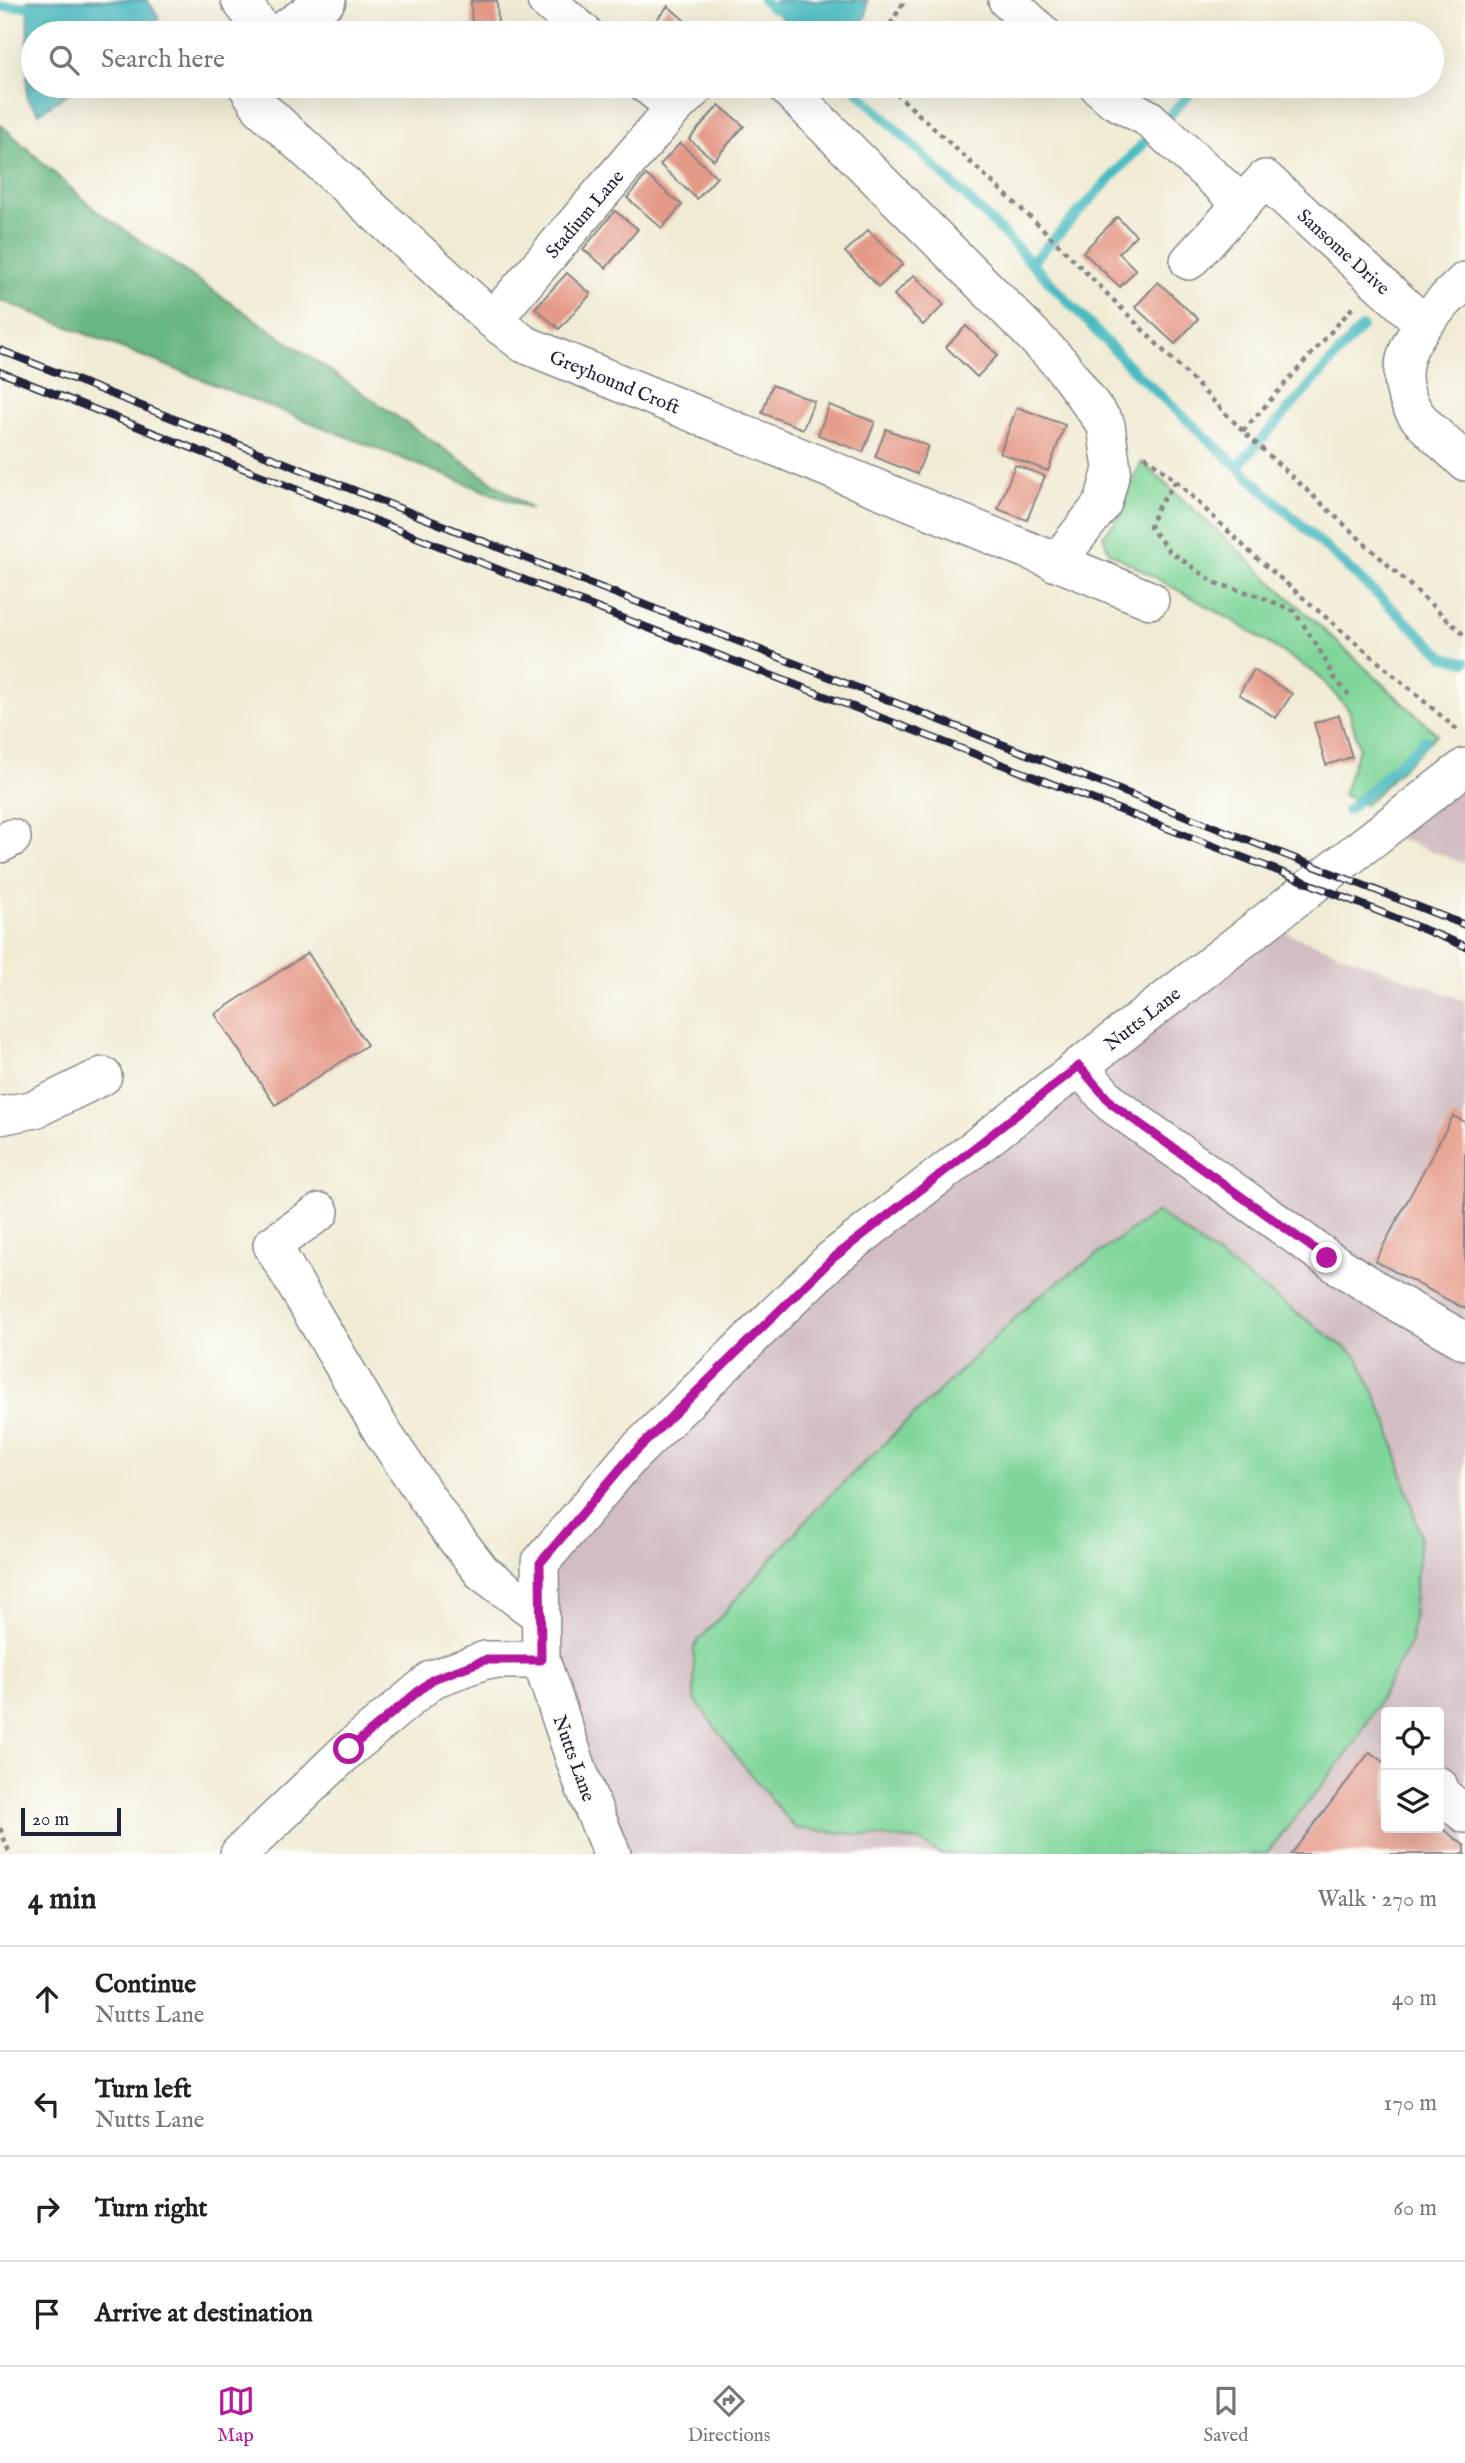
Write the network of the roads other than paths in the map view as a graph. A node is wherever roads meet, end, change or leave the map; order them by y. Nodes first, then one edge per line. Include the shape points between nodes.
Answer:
1 (240, 0) edge
2 (327, 0) edge
3 (547, 0) edge
4 (1007, 0) edge
5 (256, 21) edge
6 (296, 21) edge
7 (571, 21) edge
8 (1029, 21) edge
9 (255, 98) edge
10 (669, 98) edge
11 (797, 98) edge
12 (1112, 98) edge
13 (1253, 192) junction
14 (1189, 261) dead end
15 (1465, 281) edge
16 (493, 320) junction
17 (1423, 323) junction
18 (1465, 462) edge
19 (1056, 563) junction
20 (1150, 600) dead end
21 (1465, 767) edge
22 (1079, 1066) junction
23 (103, 1076) dead end
24 (0, 1116) edge
25 (320, 1212) dead end
26 (1465, 1341) edge
27 (541, 1616) junction
28 (541, 1660) junction
29 (1444, 1797) edge
30 (1465, 1814) edge
31 (239, 1854) edge
32 (612, 1854) edge

1 - 5 street
2 - 6 street
3 - 7 street
4 - 8 street
9 - 16 street, Greyhound Croft
10 - 16 street, Stadium Lane
11 - 19 street via 1060,363 1106,425 1112,469 1103,503
12 - 13 street, Sansome Drive
13 - 14 street
13 - 17 street, Sansome Drive via 1377,281
15 - 17 street
16 - 19 street, Greyhound Croft via 524,344
17 - 18 street via 1404,358 1404,388 1416,414
19 - 20 street, Greyhound Croft
21 - 22 street, Nutts Lane
22 - 26 street via 1112,1104 1327,1258
22 - 27 street, Nutts Lane via 832,1259 631,1456 540,1563
23 - 24 street via 35,1109
25 - 27 street via 272,1245 383,1433 444,1523 482,1572
27 - 28 street, Nutts Lane
28 - 31 street via 485,1660 433,1679 349,1749
28 - 32 street, Nutts Lane
29 - 30 street

